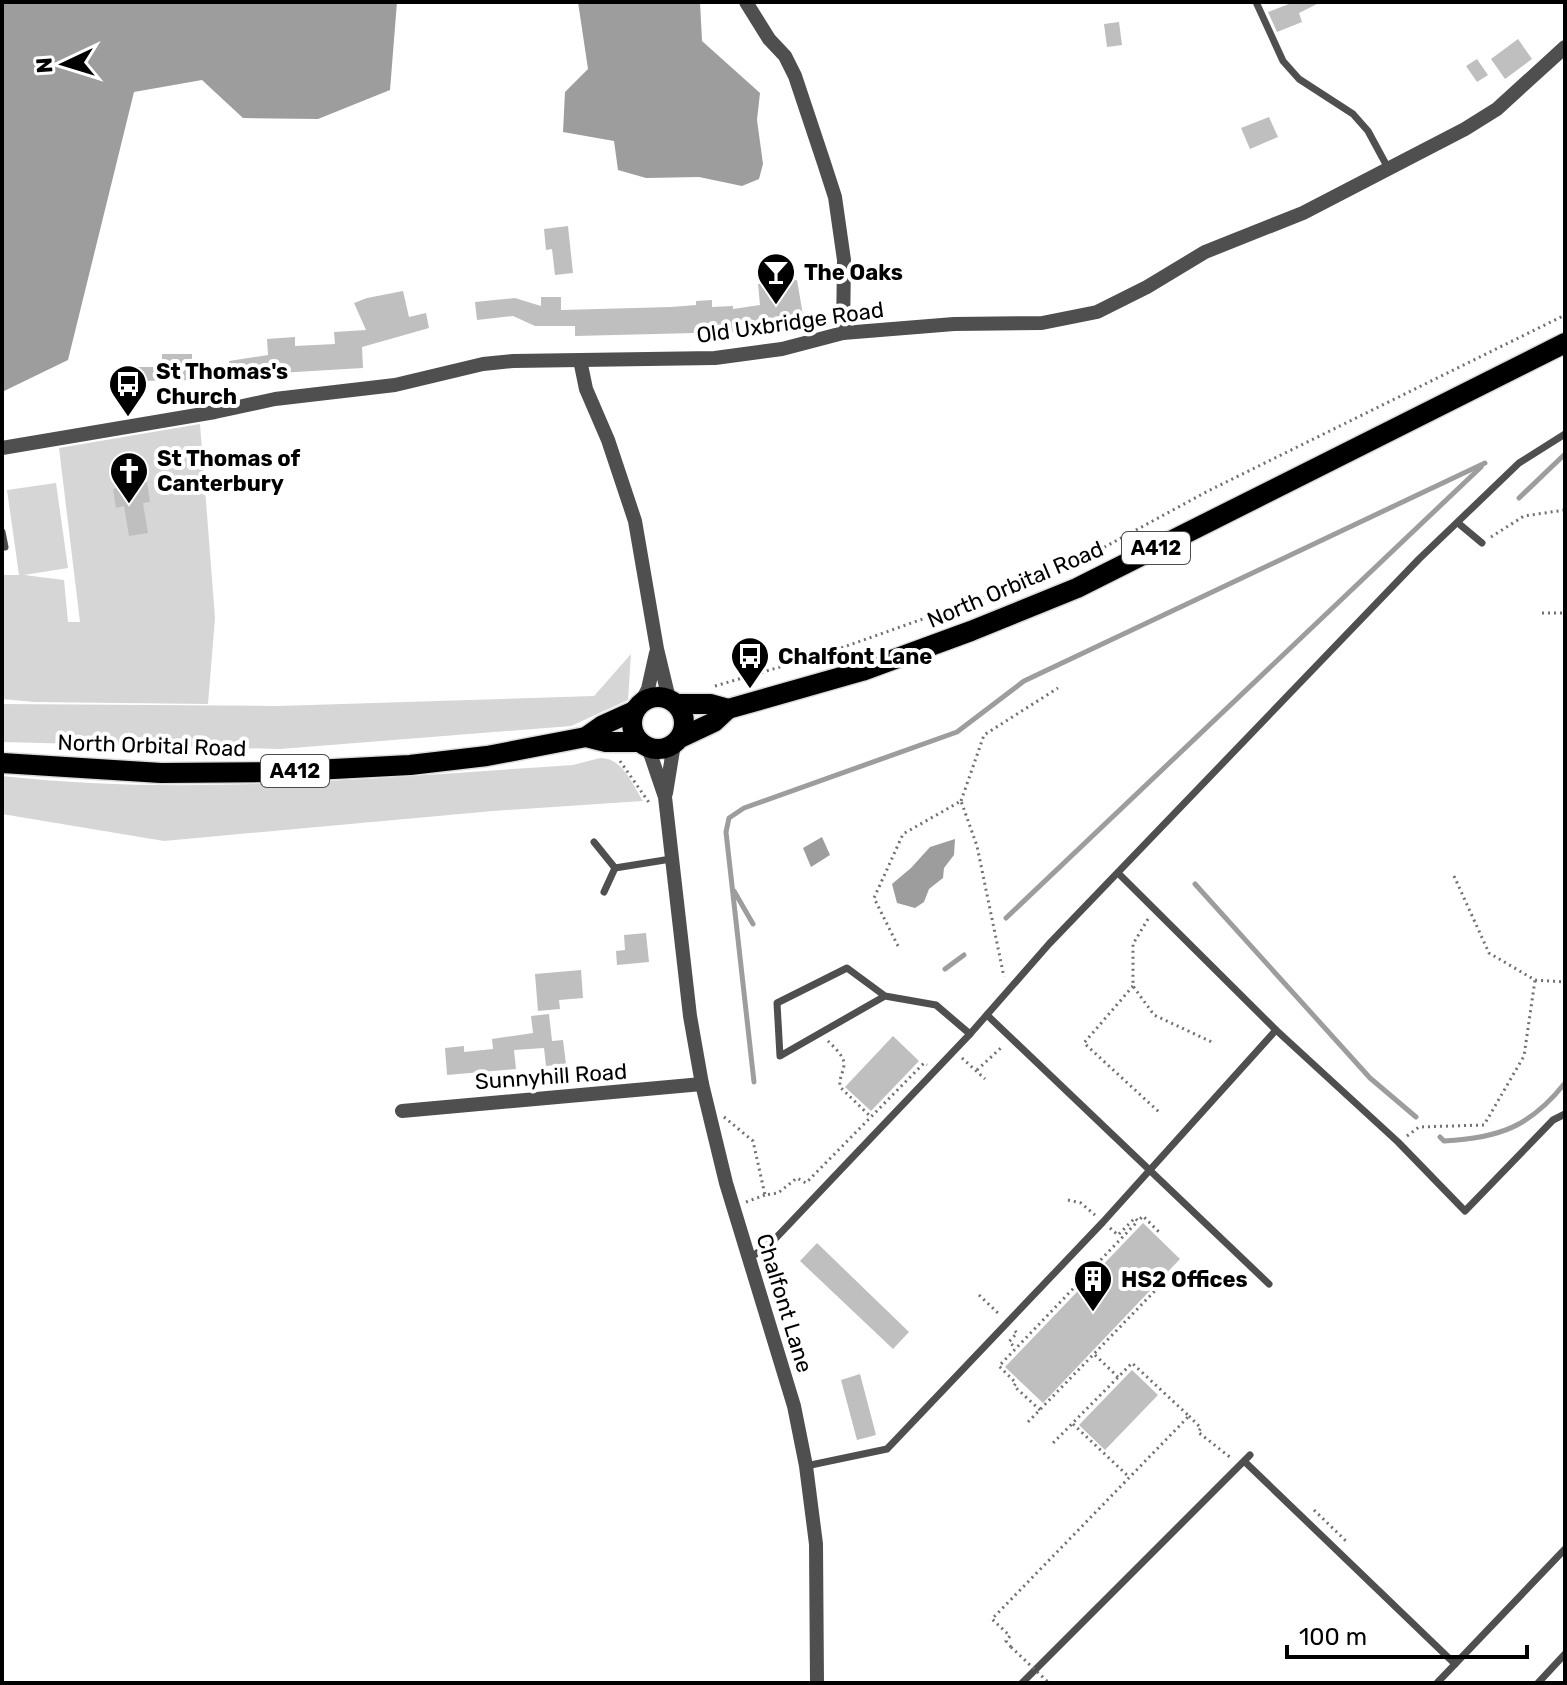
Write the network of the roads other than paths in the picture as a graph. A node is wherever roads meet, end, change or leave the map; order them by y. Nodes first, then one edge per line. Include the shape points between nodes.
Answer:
1 (746, 2) edge
2 (1256, 2) edge
3 (1565, 47) edge
4 (1388, 168) junction
5 (843, 333) junction
6 (1565, 343) edge
7 (580, 360) junction
8 (1565, 434) edge
9 (2, 448) edge
10 (1458, 523) junction
11 (2, 532) edge
12 (1482, 543) road end
13 (5, 547) dead end
14 (657, 649) junction
15 (673, 701) junction
16 (637, 707) junction
17 (728, 709) junction
18 (586, 737) junction
19 (677, 741) junction
20 (644, 745) junction
21 (2, 763) edge
22 (665, 797) junction
23 (594, 842) dead end
24 (671, 859) junction
25 (615, 868) junction
26 (1119, 874) junction
27 (604, 892) dead end
28 (885, 996) junction
29 (987, 1015) junction
30 (1276, 1030) junction
31 (970, 1034) junction
32 (702, 1084) junction
33 (402, 1111) dead end
34 (1565, 1114) edge
35 (1151, 1171) junction
36 (749, 1259) junction
37 (1269, 1284) dead end
38 (806, 1466) junction
39 (1565, 1549) edge
40 (1565, 1654) edge
41 (1455, 1664) junction
42 (817, 1683) edge
43 (1022, 1683) edge
44 (1437, 1683) edge
45 (1538, 1683) edge

1 - 5 street via 795,76 835,197 844,260
2 - 4 lane via 1283,61 1299,79 1353,114
3 - 4 street, Old Uxbridge Road via 1497,109
4 - 5 street, Old Uxbridge Road via 1303,213 1205,252 1097,312 1042,323
5 - 7 street, Old Uxbridge Road via 782,349 715,358
6 - 17 main road, North Orbital Road / A412 via 1077,588 862,671
7 - 9 street, Old Uxbridge Road via 483,364 404,383 275,399
7 - 14 street via 635,521
8 - 10 lane via 1519,463
10 - 12 lane
10 - 26 lane
11 - 13 lane
14 - 15 street
14 - 16 street via 648,689
15 - 16 main road via 660,696
15 - 17 main road, North Orbital Road / A412
15 - 19 main road via 684,720
16 - 18 main road, North Orbital Road / A412
16 - 20 main road via 632,726
17 - 19 main road, North Orbital Road / A412
18 - 20 main road, North Orbital Road / A412
18 - 21 main road, North Orbital Road / A412 via 487,756 341,769 204,774
19 - 20 main road via 666,748
19 - 22 street, Chalfont Lane
20 - 22 street, Chalfont Lane
22 - 24 street, Chalfont Lane
23 - 25 lane
24 - 25 lane
24 - 32 street, Chalfont Lane
25 - 27 lane
26 - 29 lane
26 - 30 lane
28 - 28 lane via 822,1032 780,1056 777,1003 847,968
28 - 31 lane via 936,1005
29 - 31 lane
29 - 35 lane
30 - 34 lane via 1465,1211 1553,1120
30 - 35 lane
31 - 36 lane via 774,1240
32 - 33 street, Sunnyhill Road
32 - 36 street, Chalfont Lane
35 - 37 lane
35 - 38 lane via 887,1449
36 - 38 street, Chalfont Lane via 794,1406
38 - 42 street, Chalfont Lane via 816,1544
39 - 41 lane
40 - 45 lane
41 - 43 lane via 1245,1461
41 - 44 lane

